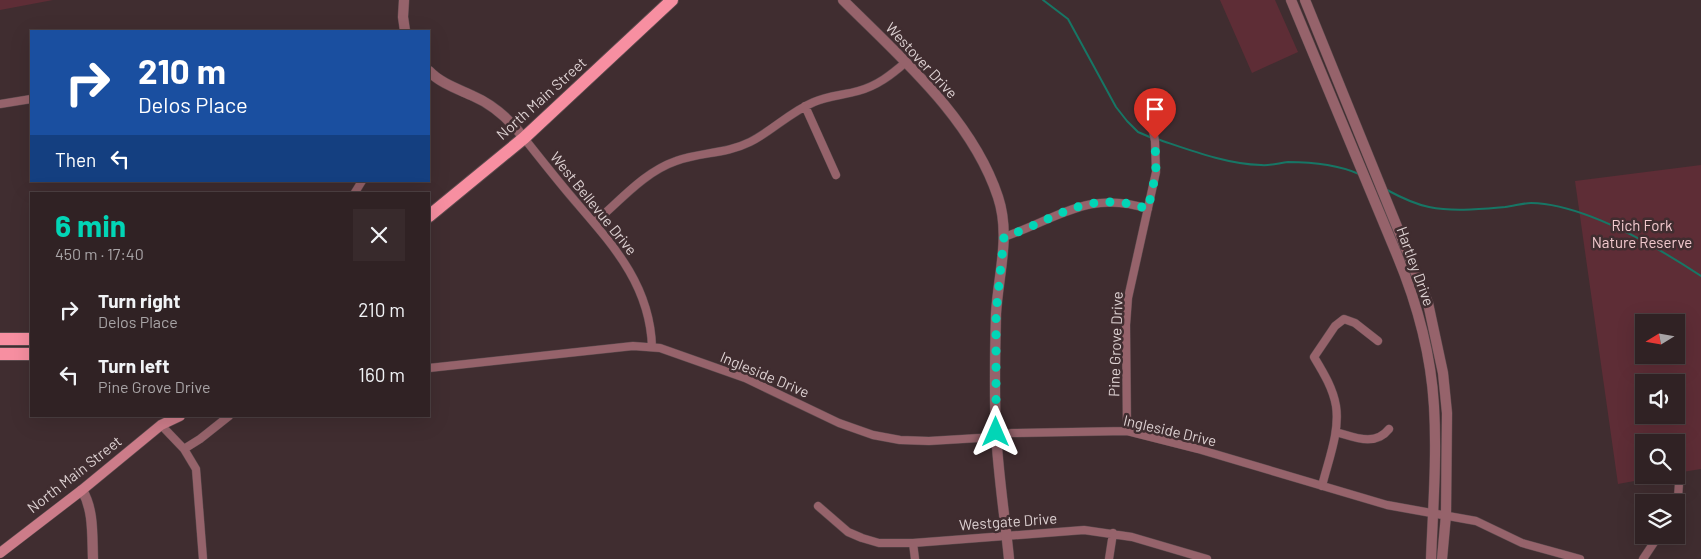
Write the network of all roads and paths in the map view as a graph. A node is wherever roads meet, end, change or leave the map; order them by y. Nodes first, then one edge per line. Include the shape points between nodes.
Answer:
1 (404, 0) edge
2 (672, 0) edge
3 (842, 0) edge
4 (1291, 0) edge
5 (1305, 0) edge
6 (405, 30) edge
7 (906, 62) junction
8 (430, 72) edge
9 (30, 99) edge
10 (0, 104) edge
11 (805, 106) junction
12 (1149, 111) dead end
13 (524, 138) junction
14 (836, 175) dead end
15 (1148, 209) junction
16 (430, 215) edge
17 (595, 222) junction
18 (1004, 237) junction
19 (0, 339) edge
20 (30, 340) edge
21 (1378, 341) dead end
22 (652, 347) junction
23 (0, 354) edge
24 (30, 354) edge
25 (430, 368) edge
26 (179, 417) edge
27 (228, 417) edge
28 (166, 421) edge
29 (1389, 429) dead end
30 (1127, 430) junction
31 (1336, 432) junction
32 (996, 436) junction
33 (184, 450) junction
34 (1322, 486) junction
35 (82, 490) junction
36 (818, 506) dead end
37 (1432, 512) junction
38 (1446, 515) junction
39 (1112, 533) junction
40 (1007, 534) junction
41 (913, 543) junction
42 (1653, 544) edge
43 (1543, 549) junction
44 (0, 553) edge
45 (93, 559) edge
46 (203, 559) edge
47 (915, 559) edge
48 (1009, 559) edge
49 (1109, 559) edge
50 (1207, 559) edge
51 (1431, 559) edge
52 (1442, 559) edge
53 (1540, 559) edge
54 (1580, 559) edge
55 (1643, 559) edge

1 - 6 street
2 - 13 main road, North Main Street
3 - 7 street, Westover Drive
4 - 37 street, Hartley Drive via 1409,284 1429,360 1434,406
5 - 38 street, Hartley Drive via 1428,303 1443,373 1447,413
7 - 11 street via 890,77 873,86
7 - 18 street, Westover Drive via 945,106 982,161 999,199
8 - 13 street via 492,106
9 - 10 street
11 - 14 street
11 - 17 street via 744,145 687,157 666,166 650,175
12 - 15 street, Pine Grove Drive via 1156,162
13 - 16 main road, North Main Street
13 - 17 street, West Bellevue Drive
15 - 18 street via 1121,202 1093,203
15 - 30 street, Pine Grove Drive via 1128,298
17 - 22 street, West Bellevue Drive via 632,275 648,316
18 - 32 street, Westover Drive via 996,313
19 - 20 main road
21 - 31 street via 1355,323 1344,319 1334,326 1314,357 1330,385 1336,405
22 - 25 street, Ingleside Drive via 633,346
22 - 32 street, Ingleside Drive via 745,378 839,423 873,435 929,442
23 - 24 main road
26 - 28 main road, North Main Street
27 - 33 street
28 - 33 street
28 - 35 main road, North Main Street
29 - 31 street via 1380,437 1369,440
30 - 32 street, Ingleside Drive
30 - 34 street, Ingleside Drive
31 - 34 street
32 - 40 street, Westover Drive
33 - 46 street via 196,469
34 - 37 street, Ingleside Drive via 1387,505
35 - 44 main road, North Main Street
35 - 45 street via 90,511
36 - 41 street, Westgate Drive via 848,532 862,538 880,543
37 - 38 street, Ingleside Drive
37 - 51 street, Hartley Drive
38 - 43 street, Ingleside Drive via 1476,521
38 - 52 street, Hartley Drive
39 - 40 street, Westgate Drive via 1084,530
39 - 49 street
39 - 50 street, Westgate Drive
40 - 41 street, Westgate Drive
40 - 48 street, Westover Drive
41 - 47 street
42 - 55 street
43 - 53 street
43 - 54 street, Ingleside Drive

